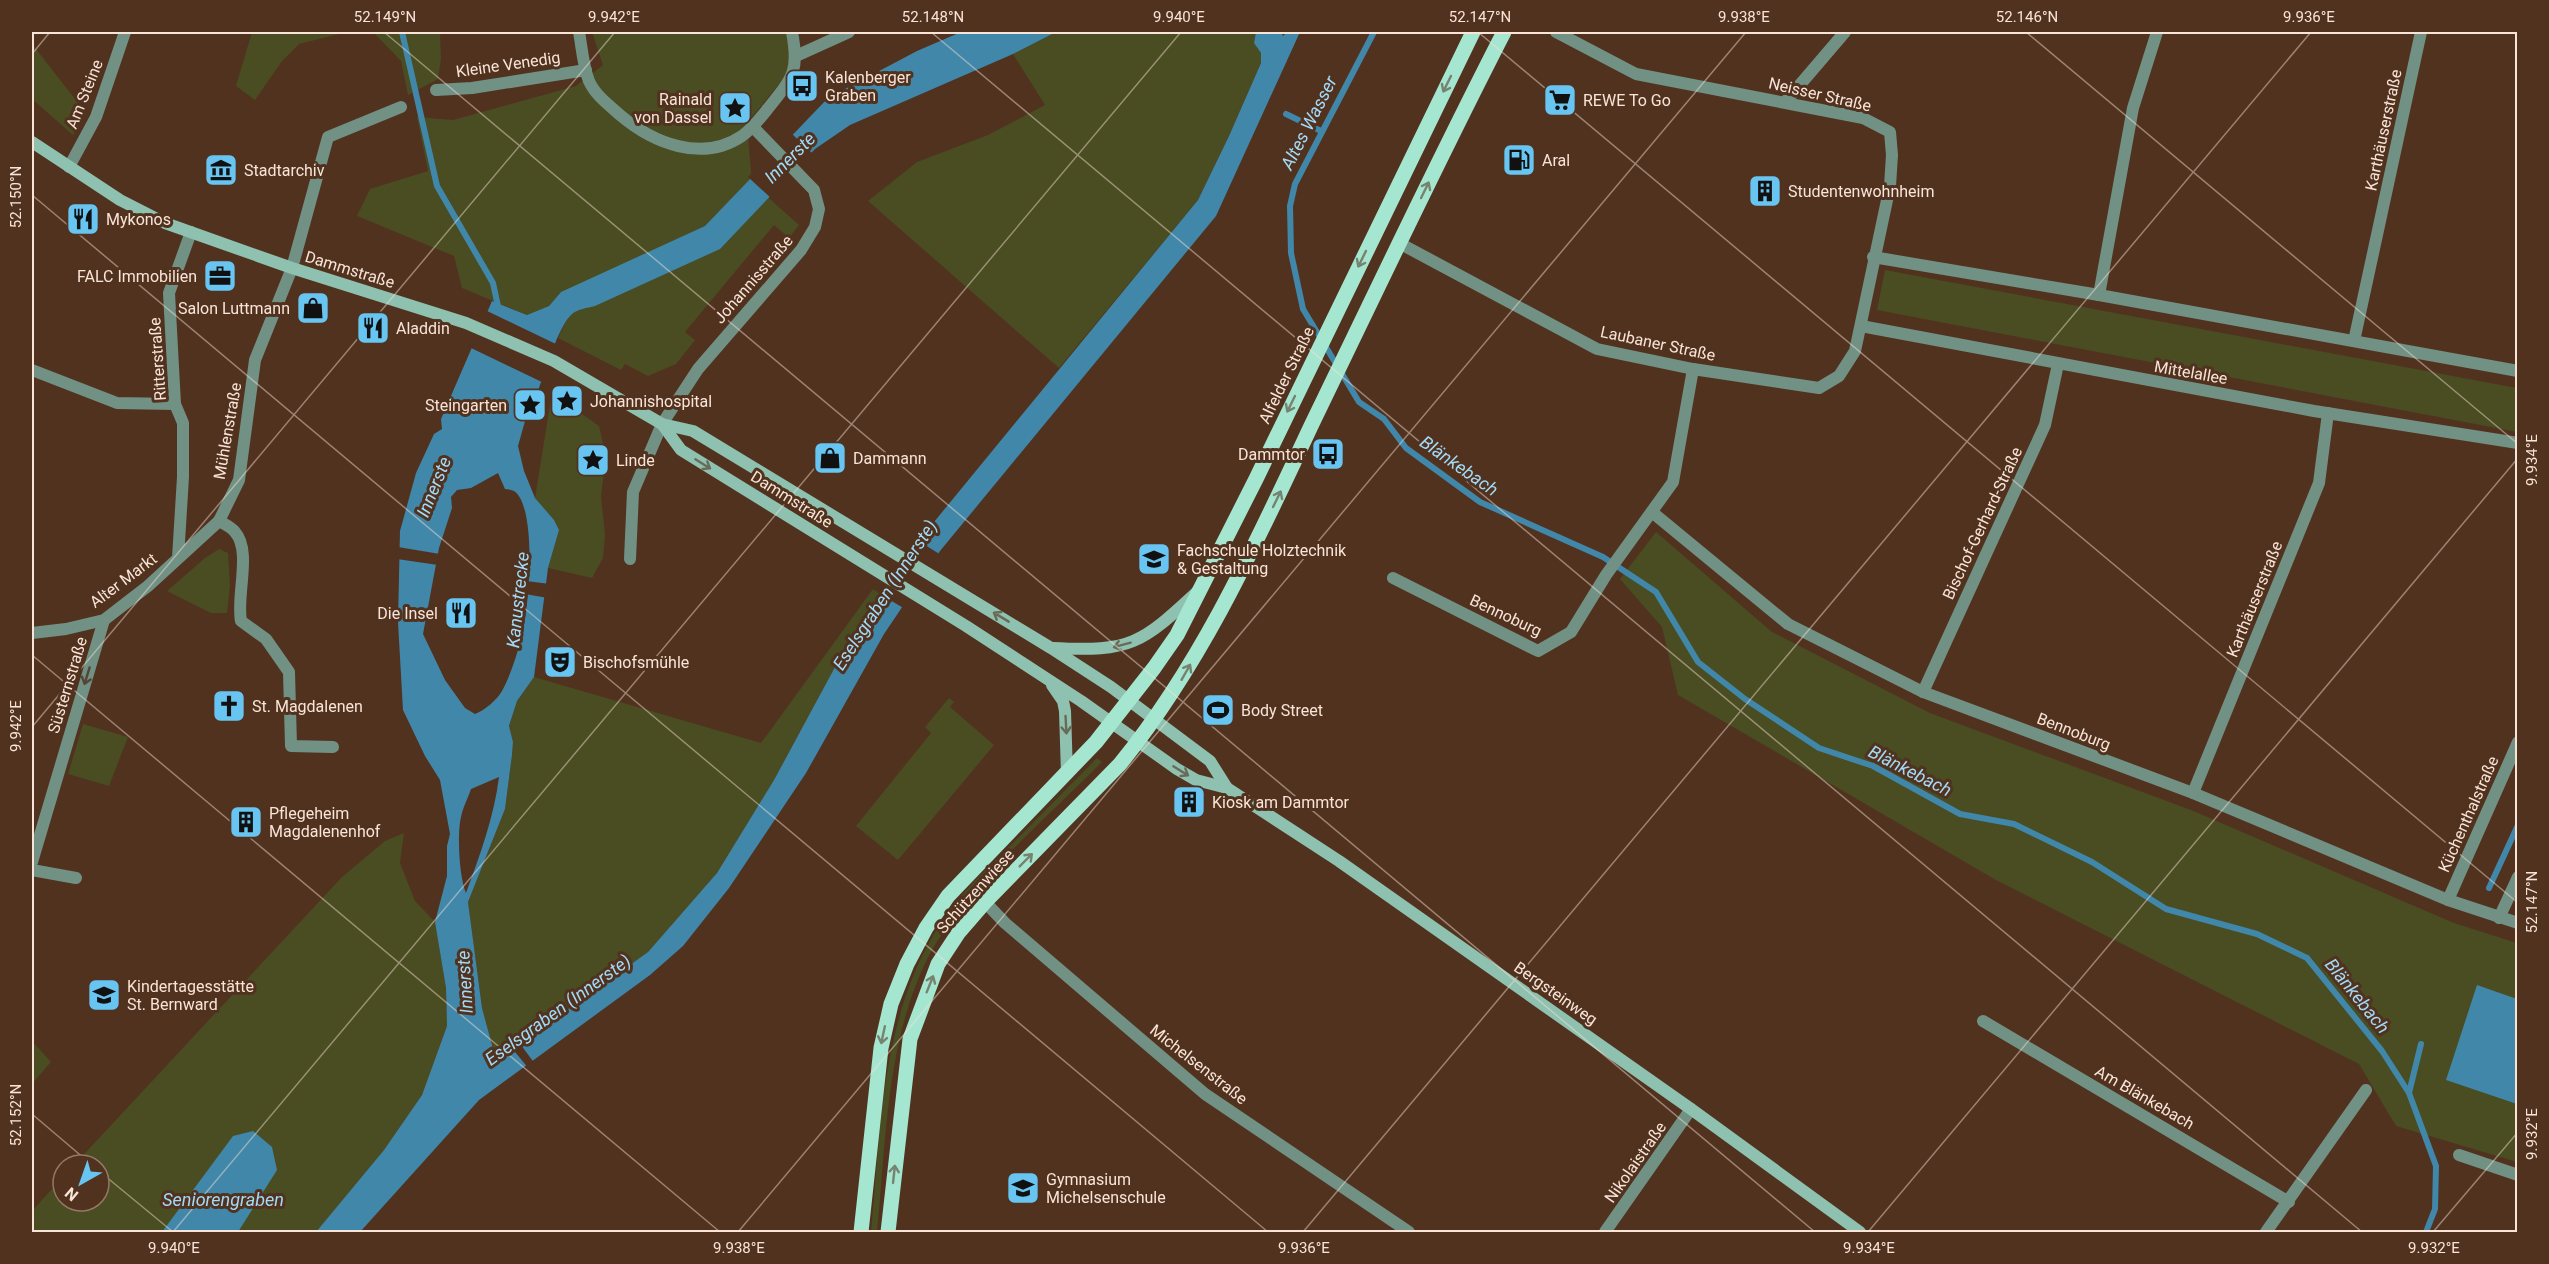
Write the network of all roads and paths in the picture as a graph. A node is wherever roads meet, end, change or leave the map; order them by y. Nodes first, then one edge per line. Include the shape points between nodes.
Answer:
1 (125, 32) edge
2 (579, 32) edge
3 (792, 32) edge
4 (849, 32) edge
5 (1473, 32) edge
6 (1504, 32) edge
7 (1556, 32) edge
8 (1845, 32) edge
9 (2157, 32) edge
10 (2421, 32) edge
11 (796, 56) junction
12 (586, 70) junction
13 (436, 90) dead end
14 (1786, 101) junction
15 (401, 106) dead end
16 (753, 127) junction
17 (32, 142) edge
18 (69, 167) junction
19 (191, 232) junction
20 (1399, 243) junction
21 (1873, 257) junction
22 (292, 268) junction
23 (2099, 295) junction
24 (1861, 326) junction
25 (2354, 341) junction
26 (2058, 364) junction
27 (1693, 369) junction
28 (32, 370) edge
29 (2517, 371) edge
30 (175, 404) junction
31 (2328, 413) junction
32 (662, 424) junction
33 (2517, 443) edge
34 (1652, 512) junction
35 (219, 521) junction
36 (178, 558) junction
37 (630, 559) dead end
38 (1393, 578) dead end
39 (1202, 587) junction
40 (104, 620) junction
41 (32, 633) edge
42 (1051, 648) junction
43 (1048, 679) junction
44 (1923, 692) junction
45 (1129, 701) junction
46 (1154, 720) junction
47 (1113, 723) junction
48 (1139, 742) junction
49 (2517, 742) edge
50 (333, 747) dead end
51 (1067, 774) junction
52 (1227, 788) junction
53 (2193, 793) junction
54 (32, 862) edge
55 (32, 870) edge
56 (2517, 877) edge
57 (76, 878) dead end
58 (2448, 900) junction
59 (985, 902) junction
60 (2499, 918) junction
61 (2517, 923) edge
62 (1983, 1022) dead end
63 (2366, 1090) dead end
64 (1691, 1109) junction
65 (2459, 1155) dead end
66 (2517, 1175) edge
67 (2289, 1202) junction
68 (861, 1233) edge
69 (888, 1233) edge
70 (1409, 1233) edge
71 (1605, 1233) edge
72 (1860, 1233) edge
73 (2266, 1233) edge

1 - 18 street, Am Steine via 96,117
2 - 12 street
3 - 11 street
4 - 11 street
5 -> 39 main road, Alfelder Straße
20 -> 6 main road
7 - 14 street, Neisser Straße via 1636,74
8 - 14 street
9 - 23 street via 2133,108
10 - 25 street, Karthäuserstraße
11 - 16 street via 792,76
12 - 13 street, Kleine Venedig
12 - 16 street via 603,100 646,134 663,142 710,148
14 - 21 street, Neisser Straße via 1863,117 1890,132 1890,186
15 - 22 street via 328,137
16 - 32 street, Johannisstraße via 814,190 819,209 815,227 808,241 698,369
17 - 18 street, Dammstraße
18 - 19 street, Dammstraße via 120,200
19 - 22 street, Dammstraße
19 - 30 street, Ritterstraße via 169,293
20 - 27 street, Laubaner Straße via 1597,349
46 -> 20 main road via 1185,674 1231,591
21 - 23 street
21 - 24 street, Neisser Straße
22 - 32 street, Dammstraße via 476,327 554,361
22 - 35 street, Mühlenstraße via 255,360 238,480
23 - 25 street
24 - 26 street, Mittelallee
24 - 27 street, Laubaner Straße via 1855,351 1839,376 1819,388
25 - 29 street
26 - 31 street, Mittelallee
26 - 44 street, Bischof-Gerhard-Straße via 2045,425
27 - 34 street, Bennoburg via 1673,483
28 - 30 street via 117,403
30 - 36 street, Ritterstraße via 183,423
31 - 33 street, Mittelallee
31 - 53 street, Karthäuserstraße via 2319,483
32 - 37 street via 633,492
42 -> 32 street, Dammstraße via 693,430
32 -> 43 street, Dammstraße via 681,450
34 - 38 street, Bennoburg via 1571,632 1538,651
34 - 44 street, Bennoburg via 1788,624
35 - 36 street, Alter Markt
35 - 50 street via 234,531 242,544 242,621 266,639 289,672 291,746
36 - 40 street, Alter Markt
39 -> 42 street via 1159,627 1131,643 1091,650
39 - 45 main road, Alfelder Straße via 1177,635
40 - 41 street, Alter Markt
40 -> 54 street, Süsternstraße
42 - 45 street
43 - 47 street
43 -> 51 street via 1063,701
44 - 53 street, Bennoburg
45 - 46 street, Bergsteinweg
45 - 47 main road, Alfelder Straße
46 - 48 main road, Schützenwiese
46 - 52 street, Bergsteinweg via 1210,761
47 - 48 street
47 - 51 main road, Schützenwiese
48 -> 52 street, Bergsteinweg via 1196,780
59 -> 48 main road, Schützenwiese
49 - 58 street, Küchenthalstraße
51 -> 68 main road, Schützenwiese via 954,889 907,964 880,1048
52 - 64 street, Bergsteinweg via 1363,876
53 - 58 street, Bennoburg
55 - 57 street
56 - 60 street
58 - 60 street, Bennoburg
69 -> 59 main road, Schützenwiese via 907,1058 915,1022 938,964
59 - 70 street, Michelsenstraße via 1205,1094
60 - 61 street, Bennoburg
62 - 67 street, Am Blänkebach
63 - 67 street
64 - 71 street, Nikolaistraße
64 - 72 street, Bergsteinweg
65 - 66 street
67 - 73 street

